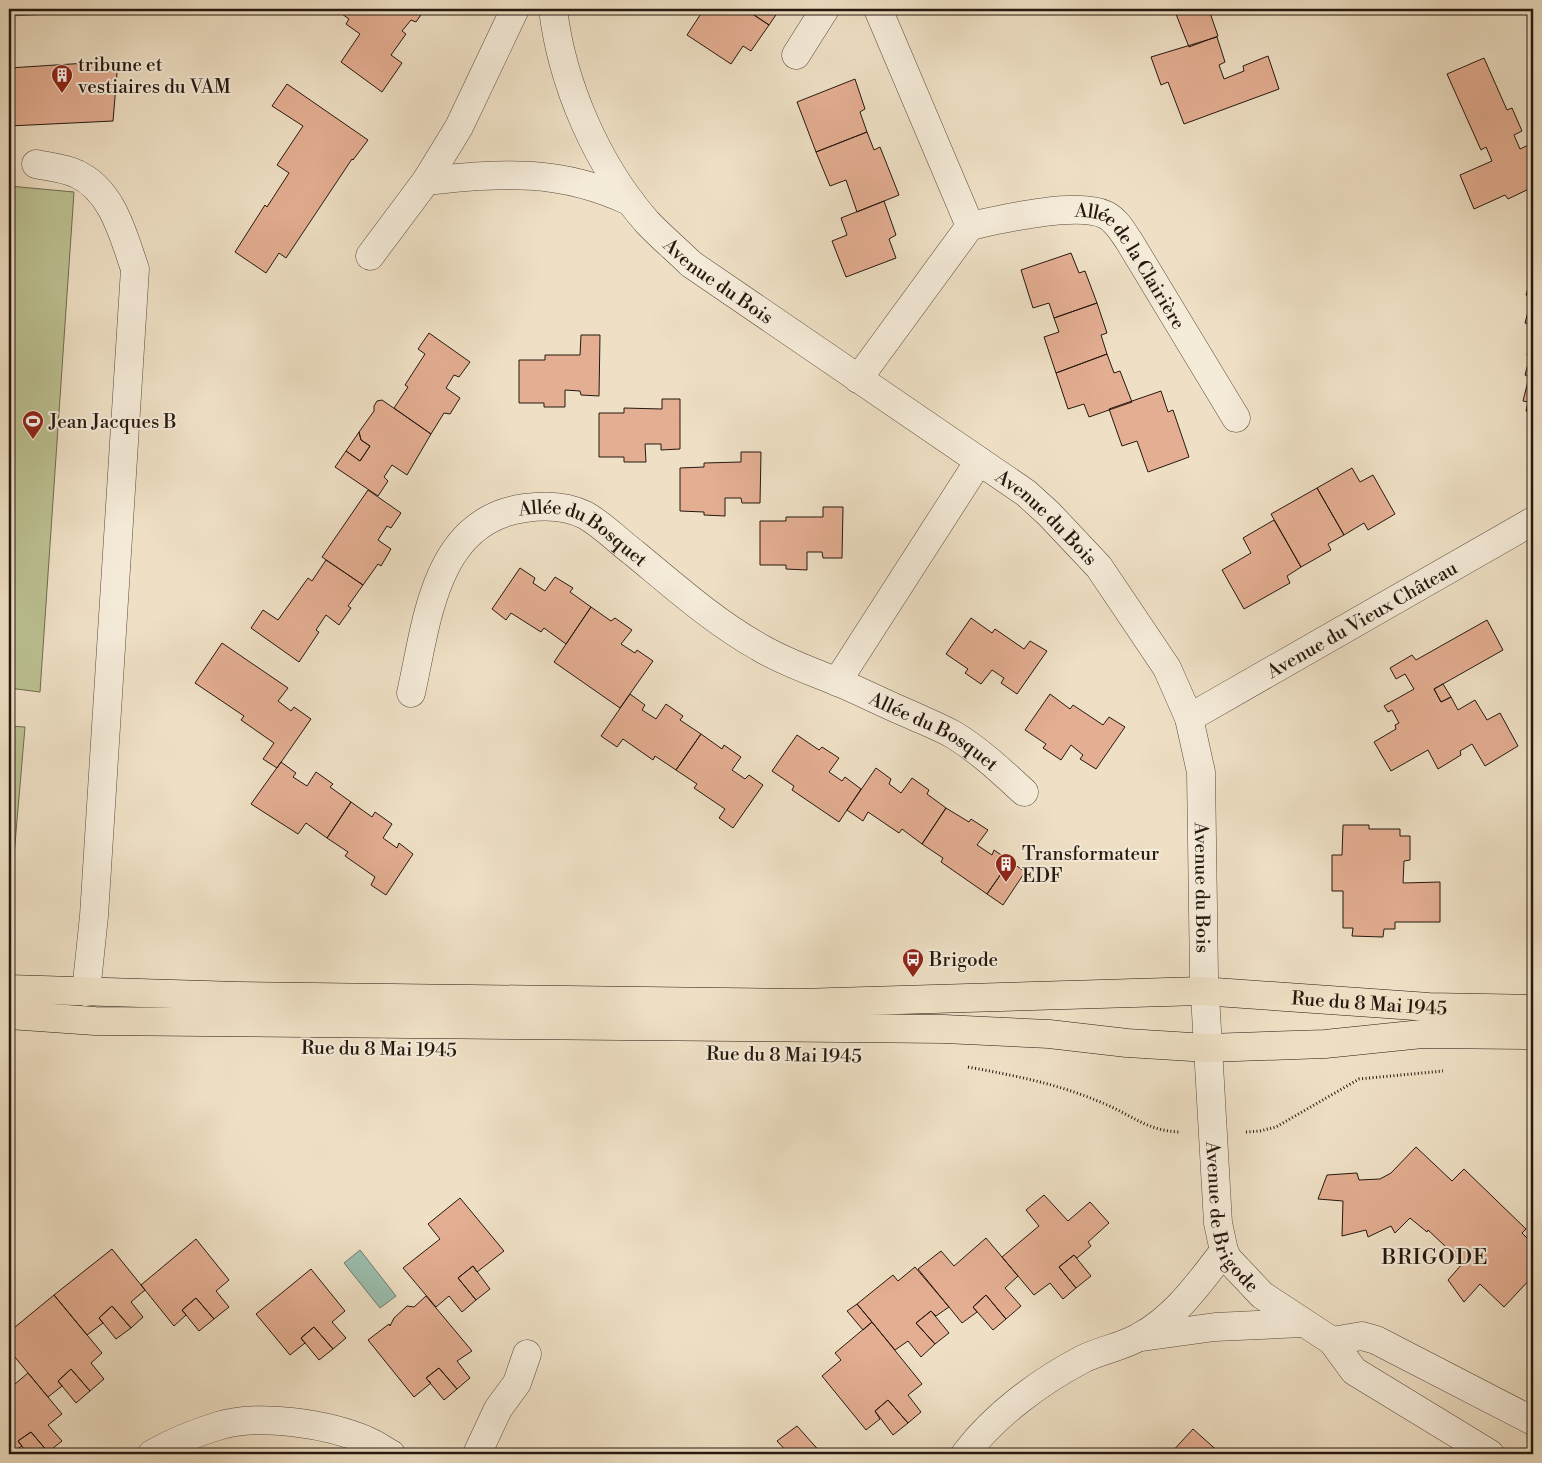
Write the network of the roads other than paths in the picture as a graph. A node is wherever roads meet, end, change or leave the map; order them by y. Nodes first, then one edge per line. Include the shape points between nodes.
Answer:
1 (515, 9) edge
2 (553, 9) edge
3 (825, 9) edge
4 (878, 9) edge
5 (796, 55) dead end
6 (36, 164) dead end
7 (426, 181) junction
8 (631, 202) junction
9 (970, 226) junction
10 (370, 256) dead end
11 (858, 378) junction
12 (1236, 418) dead end
13 (979, 461) junction
14 (1533, 521) edge
15 (837, 682) junction
16 (411, 693) dead end
17 (1189, 718) junction
18 (1024, 792) dead end
19 (9, 989) edge
20 (86, 992) junction
21 (1205, 992) junction
22 (1533, 1009) edge
23 (9, 1015) edge
24 (1533, 1035) edge
25 (1208, 1048) junction
26 (1224, 1250) junction
27 (1302, 1323) junction
28 (1138, 1338) junction
29 (1332, 1341) junction
30 (527, 1354) dead end
31 (1533, 1421) edge
32 (152, 1454) edge
33 (391, 1454) edge
34 (477, 1454) edge
35 (965, 1454) edge
36 (1490, 1454) edge

1 - 7 street via 468,109
2 - 8 street, Avenue du Bois via 562,57 576,96 598,146
3 - 5 street
4 - 9 street
6 - 20 street via 76,173 96,185 116,214 135,269 94,916
7 - 8 street, Avenue du Bois via 489,174 545,176 605,189
7 - 10 street
8 - 11 street, Avenue du Bois via 648,223 692,264
9 - 11 street
9 - 12 street, Allée de la Clairière via 1075,210 1108,216 1118,224 1129,241
11 - 13 street, Avenue du Bois
13 - 15 street
13 - 17 street, Avenue du Bois via 1026,493 1099,567 1167,668
14 - 17 street, Avenue du Vieux Château
15 - 16 street, Allée du Bosquet via 799,668 729,629 585,515 557,507 537,506 487,520 451,556 431,600
15 - 18 street, Allée du Bosquet via 952,734 989,760
17 - 21 street, Avenue du Bois via 1201,772
19 - 20 main road, Rue du 8 Mai 1945
20 - 21 main road, Rue du 8 Mai 1945 via 799,1003
21 - 22 main road, Rue du 8 Mai 1945 via 1429,1007
21 - 25 street
23 - 25 main road, Rue du 8 Mai 1945 via 95,1021 944,1029 1040,1033
24 - 25 main road, Rue du 8 Mai 1945 via 1422,1034 1325,1044
25 - 26 street, Avenue de Brigode via 1218,1223
26 - 27 street, Avenue de Brigode via 1248,1282
26 - 28 street via 1173,1312
27 - 28 street via 1215,1327
27 - 29 street, Avenue de Brigode
28 - 35 street via 1083,1359 1052,1378 1019,1401
29 - 31 street via 1362,1336 1376,1340
29 - 36 street, Avenue de Brigode via 1354,1371
30 - 34 street via 517,1383 498,1409
32 - 33 street via 171,1443 220,1425 269,1420 320,1426 368,1441

